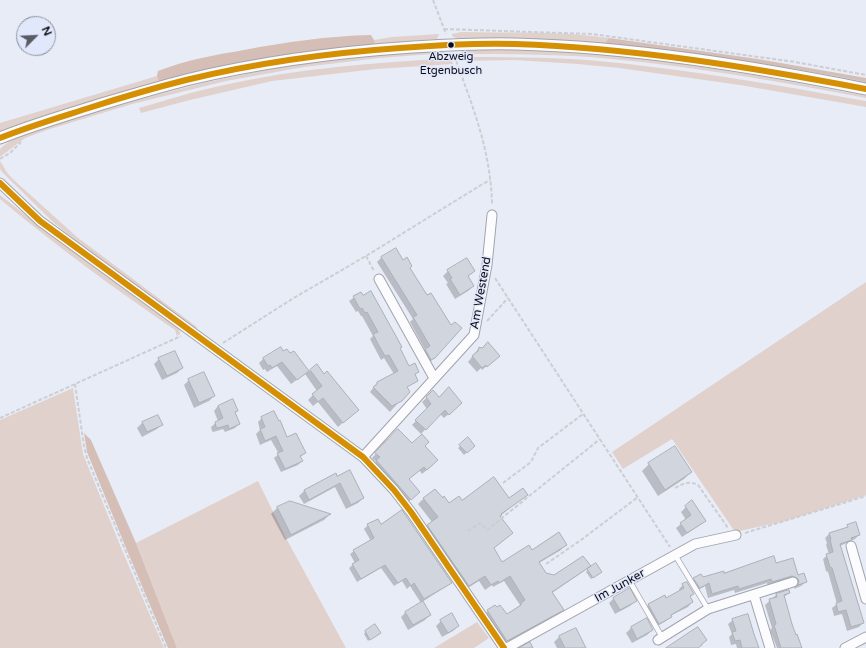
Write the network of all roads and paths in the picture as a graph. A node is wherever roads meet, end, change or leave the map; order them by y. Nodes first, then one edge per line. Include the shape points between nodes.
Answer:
1 (433, 0) edge
2 (452, 50) junction
3 (462, 55) dead end
4 (866, 89) edge
5 (0, 138) edge
6 (26, 140) dead end
7 (0, 159) edge
8 (490, 180) junction
9 (0, 183) edge
10 (492, 216) joint
11 (366, 256) junction
12 (487, 266) junction
13 (379, 279) joint
14 (508, 298) junction
15 (191, 332) junction
16 (474, 335) junction
17 (215, 348) junction
18 (434, 378) junction
19 (75, 384) junction
20 (584, 414) junction
21 (0, 418) edge
22 (600, 439) junction
23 (362, 457) junction
24 (503, 483) dead end
25 (675, 488) dead end
26 (866, 496) edge
27 (638, 497) junction
28 (468, 531) dead end
29 (733, 536) junction
30 (851, 546) dead end
31 (675, 555) junction
32 (546, 564) dead end
33 (629, 580) junction
34 (793, 582) dead end
35 (754, 595) junction
36 (866, 599) edge
37 (708, 608) junction
38 (866, 637) edge
39 (660, 638) joint
40 (166, 648) edge
41 (504, 648) edge
42 (508, 648) edge
43 (770, 648) edge
44 (845, 648) edge

1 - 2 path
2 - 3 path
2 - 4 street via 514,44 642,53 717,63
2 - 5 street via 334,54 253,66 186,80 30,126
2 - 8 path via 478,120
6 - 7 path
8 - 10 path
8 - 11 path
9 - 15 street via 40,221
10 - 12 street, Am Westend
11 - 13 path
11 - 17 path
12 - 14 path
12 - 16 street, Am Westend
13 - 18 street
14 - 16 path
14 - 20 path
15 - 17 street
15 - 19 path
16 - 18 street, Am Westend
17 - 23 street
18 - 23 street, Am Westend
19 - 21 path
19 - 40 path via 87,458
20 - 22 path
20 - 24 path via 538,448 531,462
22 - 27 path
22 - 28 path via 487,530 480,523
23 - 41 street via 411,512
25 - 29 path via 683,483 692,482 698,485
26 - 29 path
27 - 31 path
27 - 32 path
29 - 31 street, Im Junker via 695,544
30 - 36 street
31 - 33 street, Im Junker
31 - 37 lane
33 - 39 lane
33 - 42 street, Im Junker
34 - 35 street
35 - 37 street
35 - 43 street
37 - 39 street
38 - 44 street

